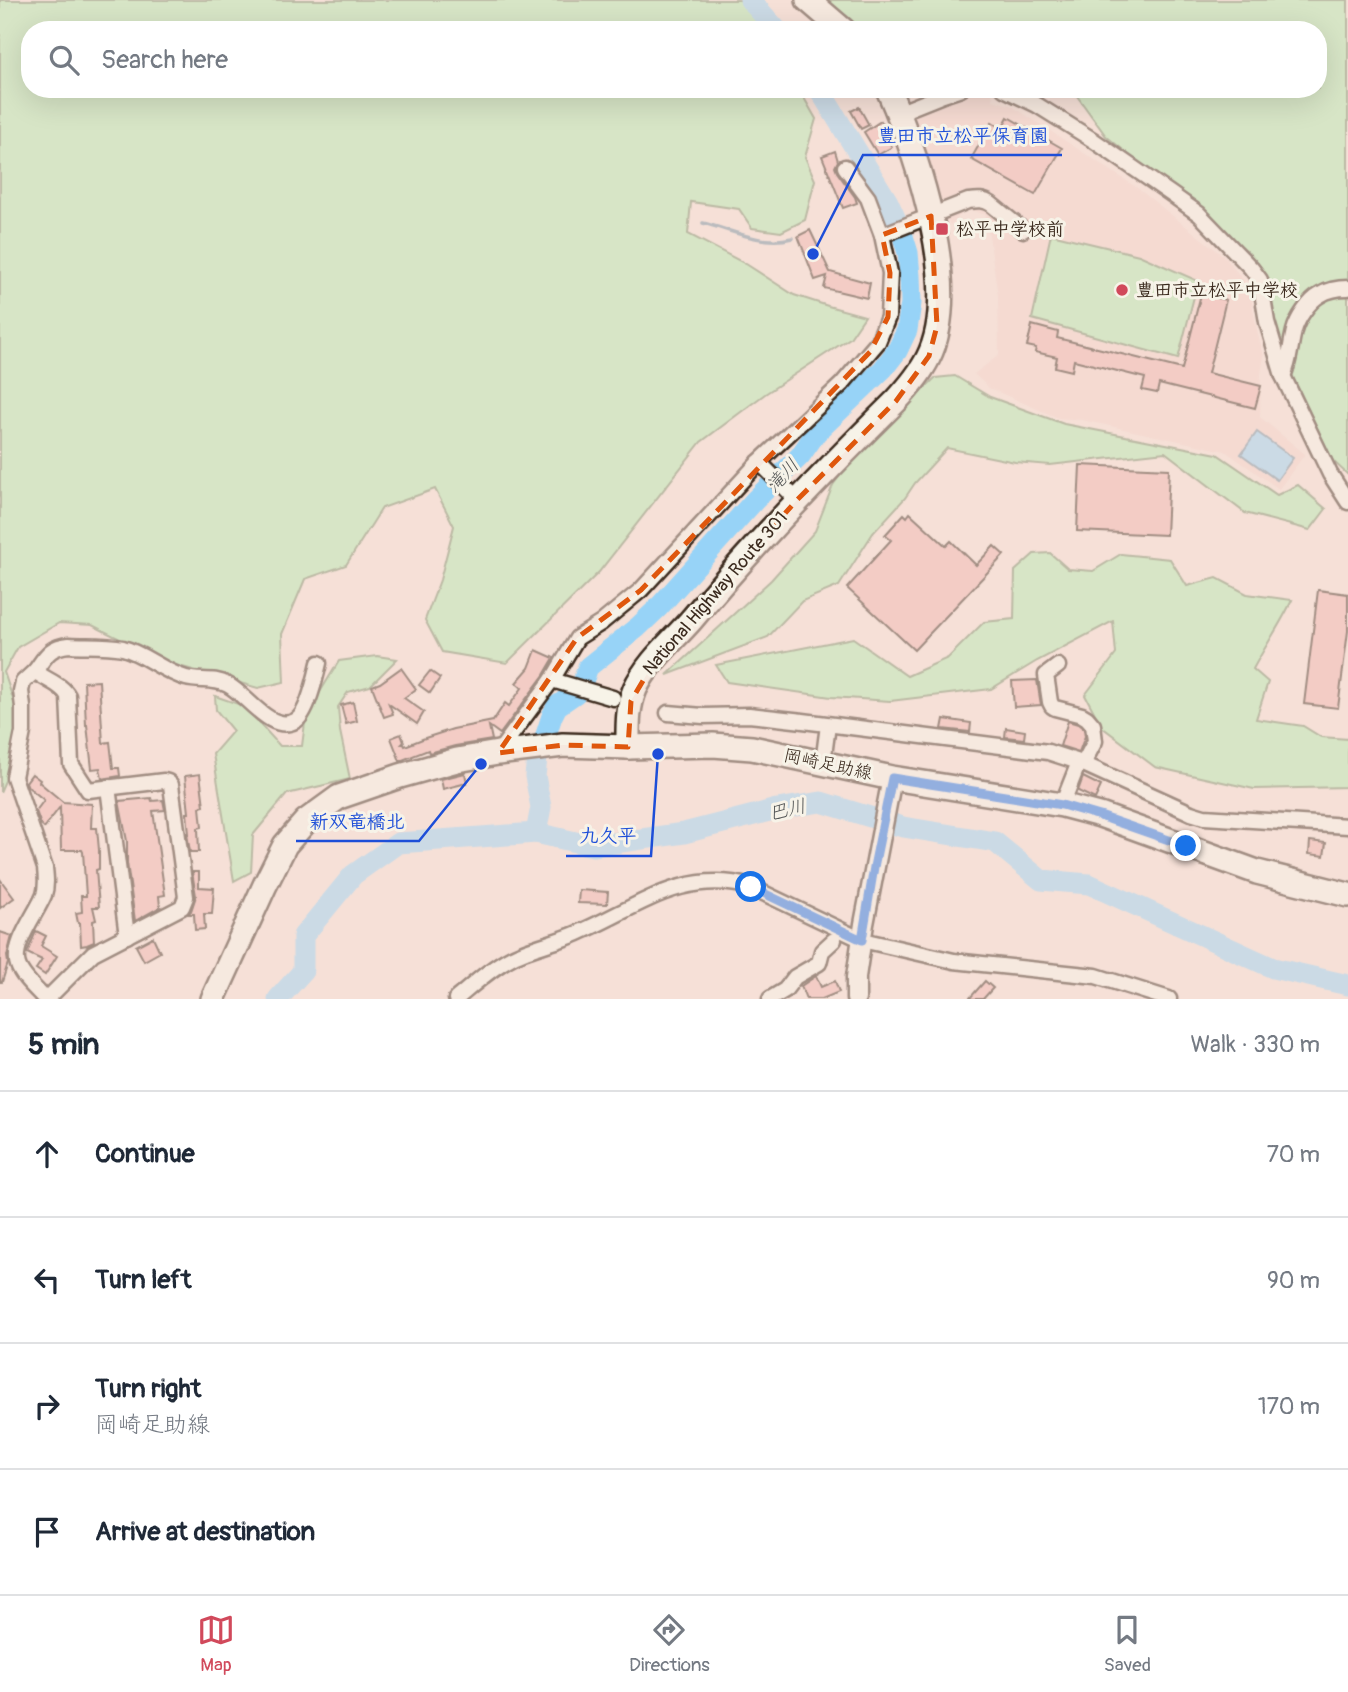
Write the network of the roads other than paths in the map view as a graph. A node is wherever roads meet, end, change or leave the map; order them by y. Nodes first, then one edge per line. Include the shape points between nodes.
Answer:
1 (808, 0) edge
2 (832, 21) edge
3 (892, 98) edge
4 (936, 98) edge
5 (1021, 98) edge
6 (898, 113) junction
7 (845, 167) dead end
8 (924, 218) junction
9 (1023, 230) dead end
10 (882, 235) junction
11 (1348, 288) edge
12 (1283, 376) junction
13 (759, 462) junction
14 (797, 500) junction
15 (1348, 502) edge
16 (320, 663) dead end
17 (1058, 666) dead end
18 (35, 671) junction
19 (556, 682) junction
20 (612, 698) dead end
21 (668, 713) dead end
22 (828, 725) junction
23 (628, 747) junction
24 (507, 751) junction
25 (823, 763) junction
26 (1081, 763) junction
27 (108, 787) junction
28 (890, 787) junction
29 (1062, 805) junction
30 (1348, 827) edge
31 (1348, 895) edge
32 (863, 932) junction
33 (127, 936) junction
34 (834, 940) dead end
35 (46, 999) edge
36 (213, 999) edge
37 (456, 999) edge
38 (770, 999) edge
39 (856, 999) edge
40 (1169, 999) edge

1 - 2 main road
3 - 6 main road, National Highway Route 301
4 - 6 street
5 - 12 street via 1093,140 1199,215 1251,268 1260,280
6 - 8 main road, National Highway Route 301 via 923,186
7 - 10 street via 868,198
8 - 9 street via 968,201 985,200
8 - 10 street
8 - 14 main road, National Highway Route 301 via 938,261 939,310 929,356 896,401
10 - 13 street via 890,273 888,317 878,342 842,384
11 - 12 street via 1320,295 1308,306 1295,327
12 - 15 street
13 - 14 street
13 - 19 street via 641,590 577,638
14 - 23 main road, National Highway Route 301 via 646,671 631,701
16 - 18 street via 300,717 286,723 264,714 229,685 188,679 124,649 61,646 49,651
17 - 26 street via 1045,675 1049,702 1093,725 1095,741
18 - 27 street via 65,689 68,696 71,764 88,790
18 - 35 street via 20,691 23,732 15,777 46,879 16,961
19 - 20 street
19 - 24 street
21 - 22 street via 749,715
22 - 25 street
22 - 26 street via 1048,752
23 - 24 main road via 563,745
23 - 25 main road, 岡崎足助線 via 713,744
24 - 36 main road via 457,760 360,789 339,797 306,821 285,845
25 - 28 main road, 岡崎足助線
26 - 29 street
26 - 30 street via 1204,817
27 - 33 street
27 - 33 street via 164,781 171,785 185,883 182,907
28 - 29 main road, 岡崎足助線
28 - 32 street
29 - 31 main road, 岡崎足助線 via 1257,872
32 - 37 street via 751,887 703,881 661,893 579,933 514,956
32 - 39 street
32 - 40 street via 954,961 1096,976
33 - 35 street via 93,953
34 - 38 street via 822,951 819,963

